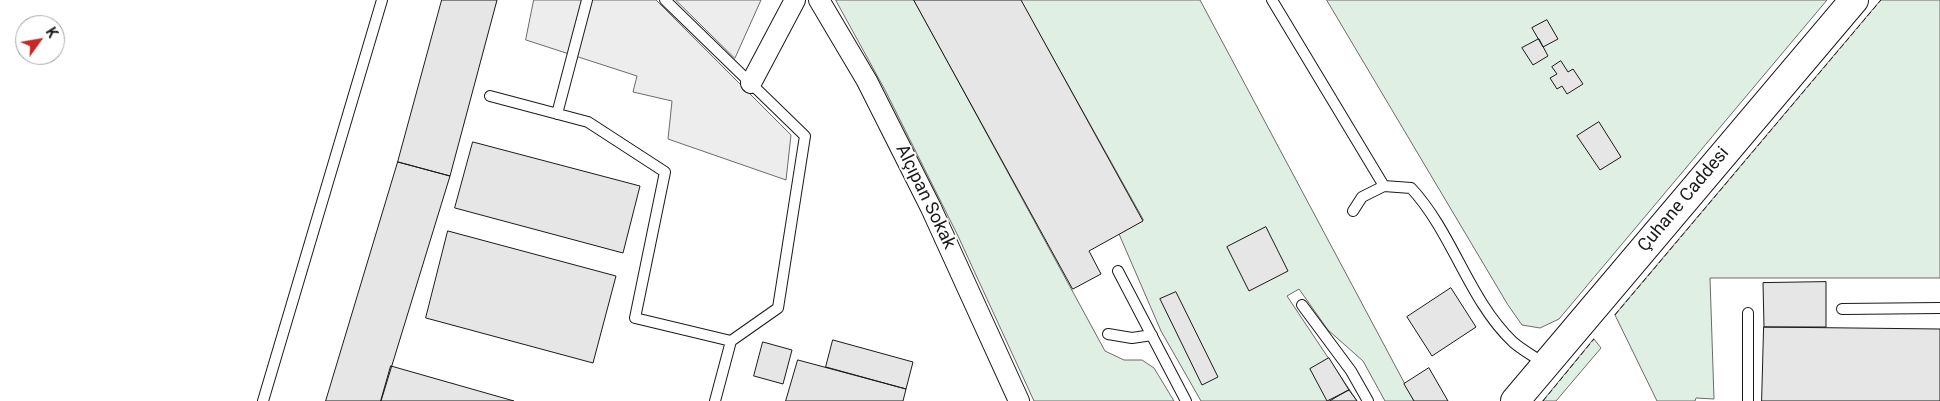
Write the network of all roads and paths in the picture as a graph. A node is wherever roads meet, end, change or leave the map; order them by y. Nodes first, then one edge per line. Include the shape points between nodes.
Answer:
1 (382, 0) edge
2 (587, 0) edge
3 (665, 0) edge
4 (795, 0) edge
5 (819, 0) edge
6 (1272, 0) edge
7 (1854, 0) edge
8 (751, 83) junction
9 (490, 96) dead end
10 (557, 114) junction
11 (1384, 186) junction
12 (1353, 211) dead end
13 (1118, 272) dead end
14 (1302, 305) dead end
15 (1940, 308) edge
16 (1842, 309) dead end
17 (1748, 313) dead end
18 (1108, 334) dead end
19 (1152, 335) junction
20 (731, 341) junction
21 (1546, 364) junction
22 (263, 401) edge
23 (715, 401) edge
24 (1019, 401) edge
25 (1186, 401) edge
26 (1368, 401) edge
27 (1514, 401) edge
28 (1748, 401) edge

1 - 22 lane
2 - 10 lane
3 - 8 lane
4 - 8 street
5 - 24 street, Alçıpan Sokak via 867,81 931,208
6 - 11 lane
7 - 21 main road, Çuhane Caddesi
8 - 20 lane via 805,136 778,308
9 - 10 lane
10 - 20 lane via 588,122 665,172 635,318
11 - 12 lane via 1362,196
11 - 21 lane via 1411,188 1428,206 1491,316 1514,342
13 - 19 lane
14 - 26 lane via 1351,371
15 - 16 lane
17 - 28 lane
18 - 19 lane via 1132,338
19 - 25 lane
20 - 23 lane
21 - 27 main road, Çuhane Caddesi

